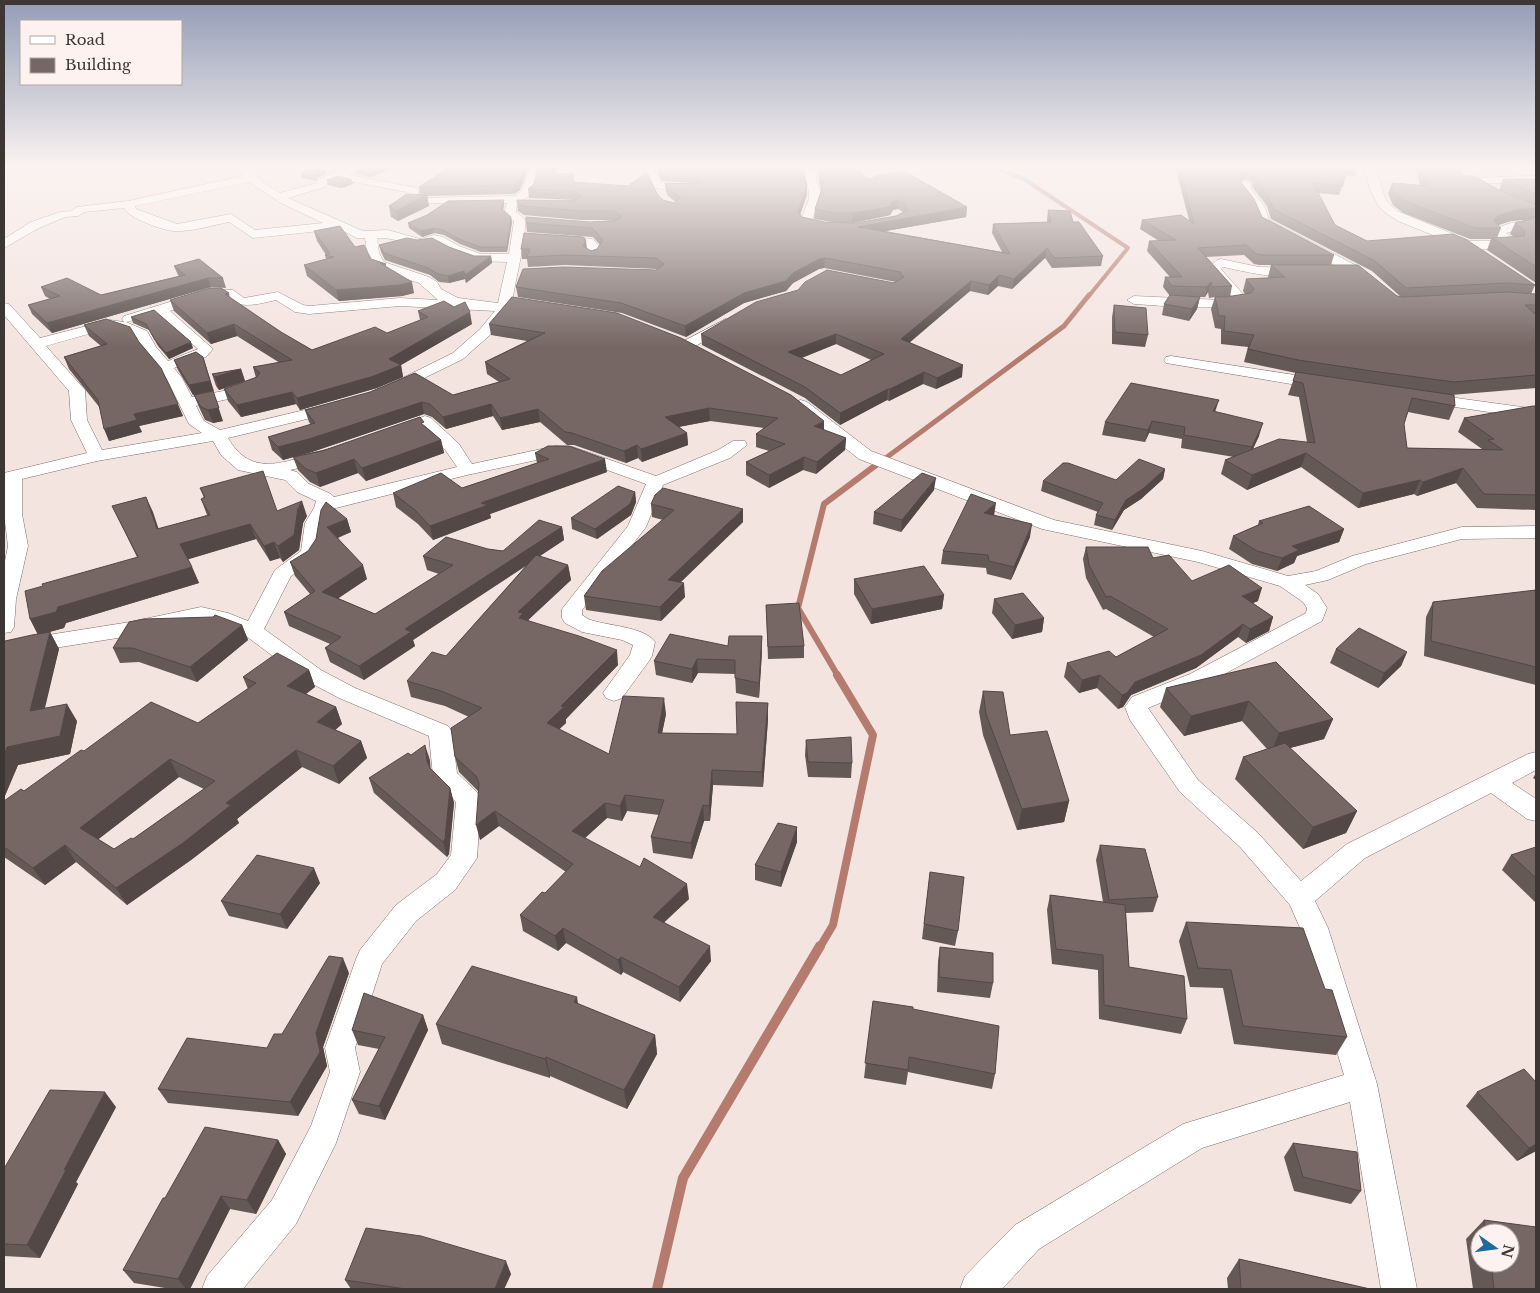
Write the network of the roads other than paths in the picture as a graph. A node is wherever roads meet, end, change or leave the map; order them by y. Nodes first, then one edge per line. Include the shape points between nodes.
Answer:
1 (33, 226) edge
2 (171, 226) edge
3 (185, 226) edge
4 (242, 226) edge
5 (333, 226) edge
6 (344, 226) edge
7 (399, 226) edge
8 (524, 226) edge
9 (828, 226) edge
10 (1272, 226) edge
11 (1421, 226) edge
12 (1516, 226) edge
13 (847, 230) edge
14 (371, 236) junction
15 (546, 239) edge
16 (4, 244) edge
17 (1468, 245) junction
18 (592, 254) edge
19 (1483, 256) edge
20 (514, 258) junction
21 (1324, 271) edge
22 (1306, 272) edge
23 (1134, 300) dead end
24 (522, 303) edge
25 (468, 305) junction
26 (504, 305) junction
27 (4, 307) edge
28 (161, 310) junction
29 (735, 317) edge
30 (110, 324) junction
31 (36, 344) junction
32 (704, 354) edge
33 (1171, 360) dead end
34 (165, 367) junction
35 (254, 385) edge
36 (1338, 386) edge
37 (382, 392) edge
38 (1414, 397) edge
39 (789, 399) edge
40 (187, 403) junction
41 (345, 404) edge
42 (1536, 414) edge
43 (218, 435) junction
44 (380, 438) edge
45 (739, 445) dead end
46 (339, 452) edge
47 (98, 456) junction
48 (270, 470) junction
49 (467, 470) junction
50 (8, 477) edge
51 (656, 482) junction
52 (325, 505) junction
53 (1536, 532) edge
54 (1287, 582) junction
55 (4, 627) edge
56 (253, 630) junction
57 (4, 649) edge
58 (614, 693) dead end
59 (1536, 760) edge
60 (1493, 782) junction
61 (1536, 812) edge
62 (1300, 898) junction
63 (1362, 1084) junction
64 (220, 1289) edge
65 (978, 1289) edge
66 (1399, 1289) edge

1 - 16 street
2 - 3 street
4 - 5 street via 253,234
6 - 14 street
7 - 14 street
8 - 20 street
9 - 13 street
10 - 21 street via 1361,274
11 - 17 street
12 - 17 street via 1497,232 1513,244
14 - 20 street via 388,234 420,243 434,239 480,258
14 - 25 street via 373,253 379,265 424,280 444,298
15 - 18 street via 588,242 596,250
17 - 19 street
20 - 26 street via 515,274 504,295
22 - 23 street via 1259,271 1221,263 1214,268 1242,301 1222,304
24 - 26 street
25 - 26 street
25 - 28 street via 400,302 309,310 300,309 278,296 243,302 228,293 212,293
26 - 37 street via 485,332 458,356 401,386
27 - 31 street
28 - 30 street
28 - 34 street via 206,349 183,362
29 - 32 street via 682,343
30 - 31 street
30 - 34 street via 142,334
31 - 47 street via 77,390 79,420
33 - 36 street
34 - 40 street
35 - 40 street via 227,395
38 - 42 street
39 - 54 street via 865,455 1049,525 1202,558
40 - 43 street via 197,424
41 - 43 street
43 - 47 street
43 - 48 street via 227,452 244,466
44 - 49 street via 425,421 452,448
45 - 51 street
46 - 48 street
47 - 50 street
48 - 52 street via 291,476 303,488 325,498
49 - 51 street via 555,451 572,452
49 - 52 street
50 - 55 street via 18,546 6,599
51 - 58 street via 637,527 572,609 572,618 582,626 634,636 644,642 640,656
52 - 56 street via 314,523 311,550 306,557 287,567
53 - 54 street via 1462,533 1359,560 1321,576
54 - 62 street via 1311,598 1317,608 1315,616 1198,679 1140,702 1136,707 1189,786 1249,840
56 - 57 street via 201,613 130,630
56 - 64 street via 313,675 346,693 440,732 445,776 469,798 464,858 446,882 406,913 370,959 340,1048 345,1072 321,1141 284,1212
59 - 60 street
60 - 61 street
60 - 62 street via 1356,851
62 - 63 street via 1314,928
63 - 65 street via 1194,1136 1027,1236
63 - 66 street

